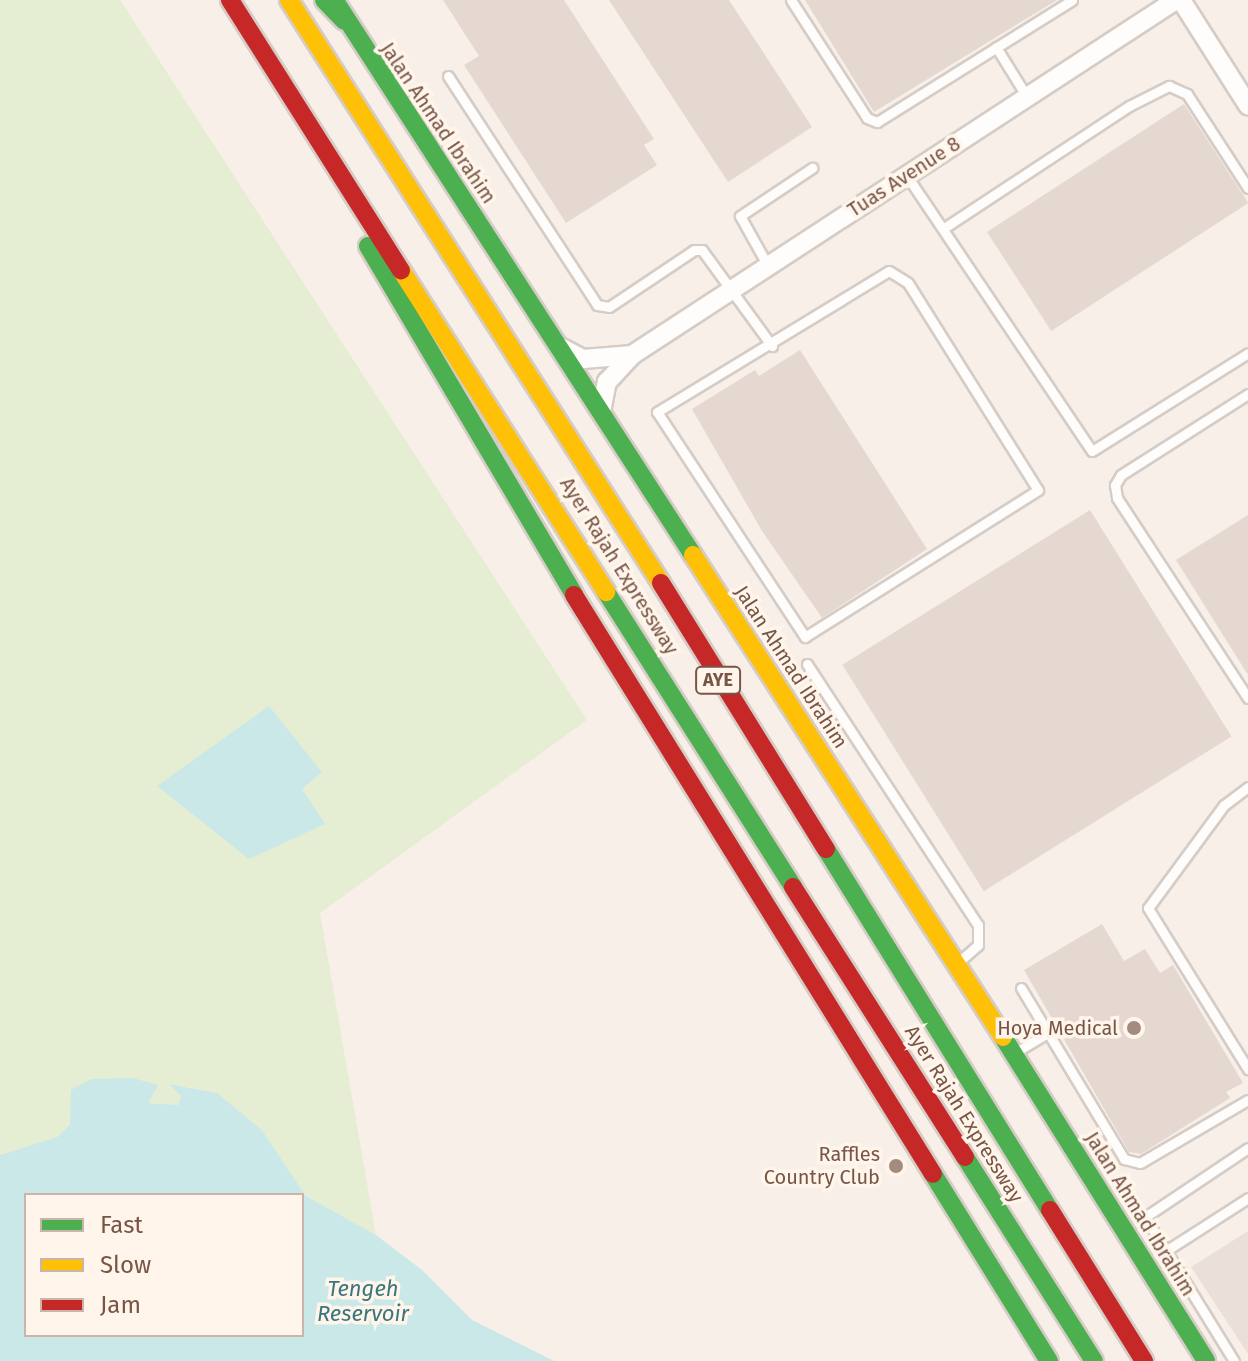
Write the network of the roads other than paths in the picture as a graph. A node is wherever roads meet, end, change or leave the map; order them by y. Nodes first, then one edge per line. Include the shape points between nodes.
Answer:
1 (289, 0) edge
2 (324, 0) edge
3 (335, 0) edge
4 (791, 0) edge
5 (1072, 0) edge
6 (1179, 0) edge
7 (233, 6) edge
8 (344, 21) junction
9 (996, 47) junction
10 (448, 76) dead end
11 (1027, 97) junction
12 (1248, 105) edge
13 (812, 168) dead end
14 (907, 176) junction
15 (1248, 188) edge
16 (944, 228) junction
17 (768, 266) junction
18 (732, 289) junction
19 (559, 346) junction
20 (772, 346) junction
21 (1248, 353) edge
22 (632, 355) junction
23 (1248, 394) edge
24 (601, 415) junction
25 (807, 664) dead end
26 (1248, 698) edge
27 (1248, 787) edge
28 (957, 963) junction
29 (1021, 988) dead end
30 (1048, 1033) junction
31 (1014, 1053) junction
32 (1248, 1069) edge
33 (1248, 1100) edge
34 (1248, 1148) edge
35 (1248, 1198) edge
36 (1164, 1252) junction
37 (1049, 1361) edge
38 (1094, 1361) edge
39 (1144, 1361) edge
40 (1206, 1361) edge
41 (1234, 1361) edge

1 - 39 main road, Ayer Rajah Expressway / AYE via 562,423
2 - 8 main road
3 - 8 main road, Jalan Ahmad Ibrahim
4 - 9 lane via 871,121 884,120
5 - 9 lane
6 - 11 street, Tuas Avenue 8
6 - 12 street
7 - 37 main road via 427,350 626,683
7 - 38 main road, Ayer Rajah Expressway / AYE
8 - 19 main road, Jalan Ahmad Ibrahim
9 - 11 lane
10 - 18 lane via 597,305 609,307 698,249 707,253
11 - 14 street, Tuas Avenue 8
13 - 17 lane via 740,216
14 - 16 lane
14 - 17 street, Tuas Avenue 8
15 - 16 lane via 1187,94 1169,86 1129,106
16 - 21 lane via 1092,451
17 - 18 street, Tuas Avenue 8
18 - 20 lane
18 - 22 street, Tuas Avenue 8
19 - 22 street, Tuas Avenue 8 via 583,359
19 - 24 main road, Jalan Ahmad Ibrahim
20 - 20 lane via 889,271 908,283 1038,490 805,637 657,412
22 - 24 street, Tuas Avenue 8 via 607,382
23 - 26 lane via 1121,475 1115,485 1117,498
24 - 28 main road, Jalan Ahmad Ibrahim
25 - 28 lane via 978,925 978,945
27 - 32 lane via 1224,805 1148,908
28 - 31 main road, Jalan Ahmad Ibrahim
29 - 30 lane
30 - 31 lane
30 - 33 lane via 1131,1163 1140,1163
31 - 40 main road, Jalan Ahmad Ibrahim
34 - 36 lane via 1146,1214 1145,1222
35 - 36 lane
36 - 41 lane

